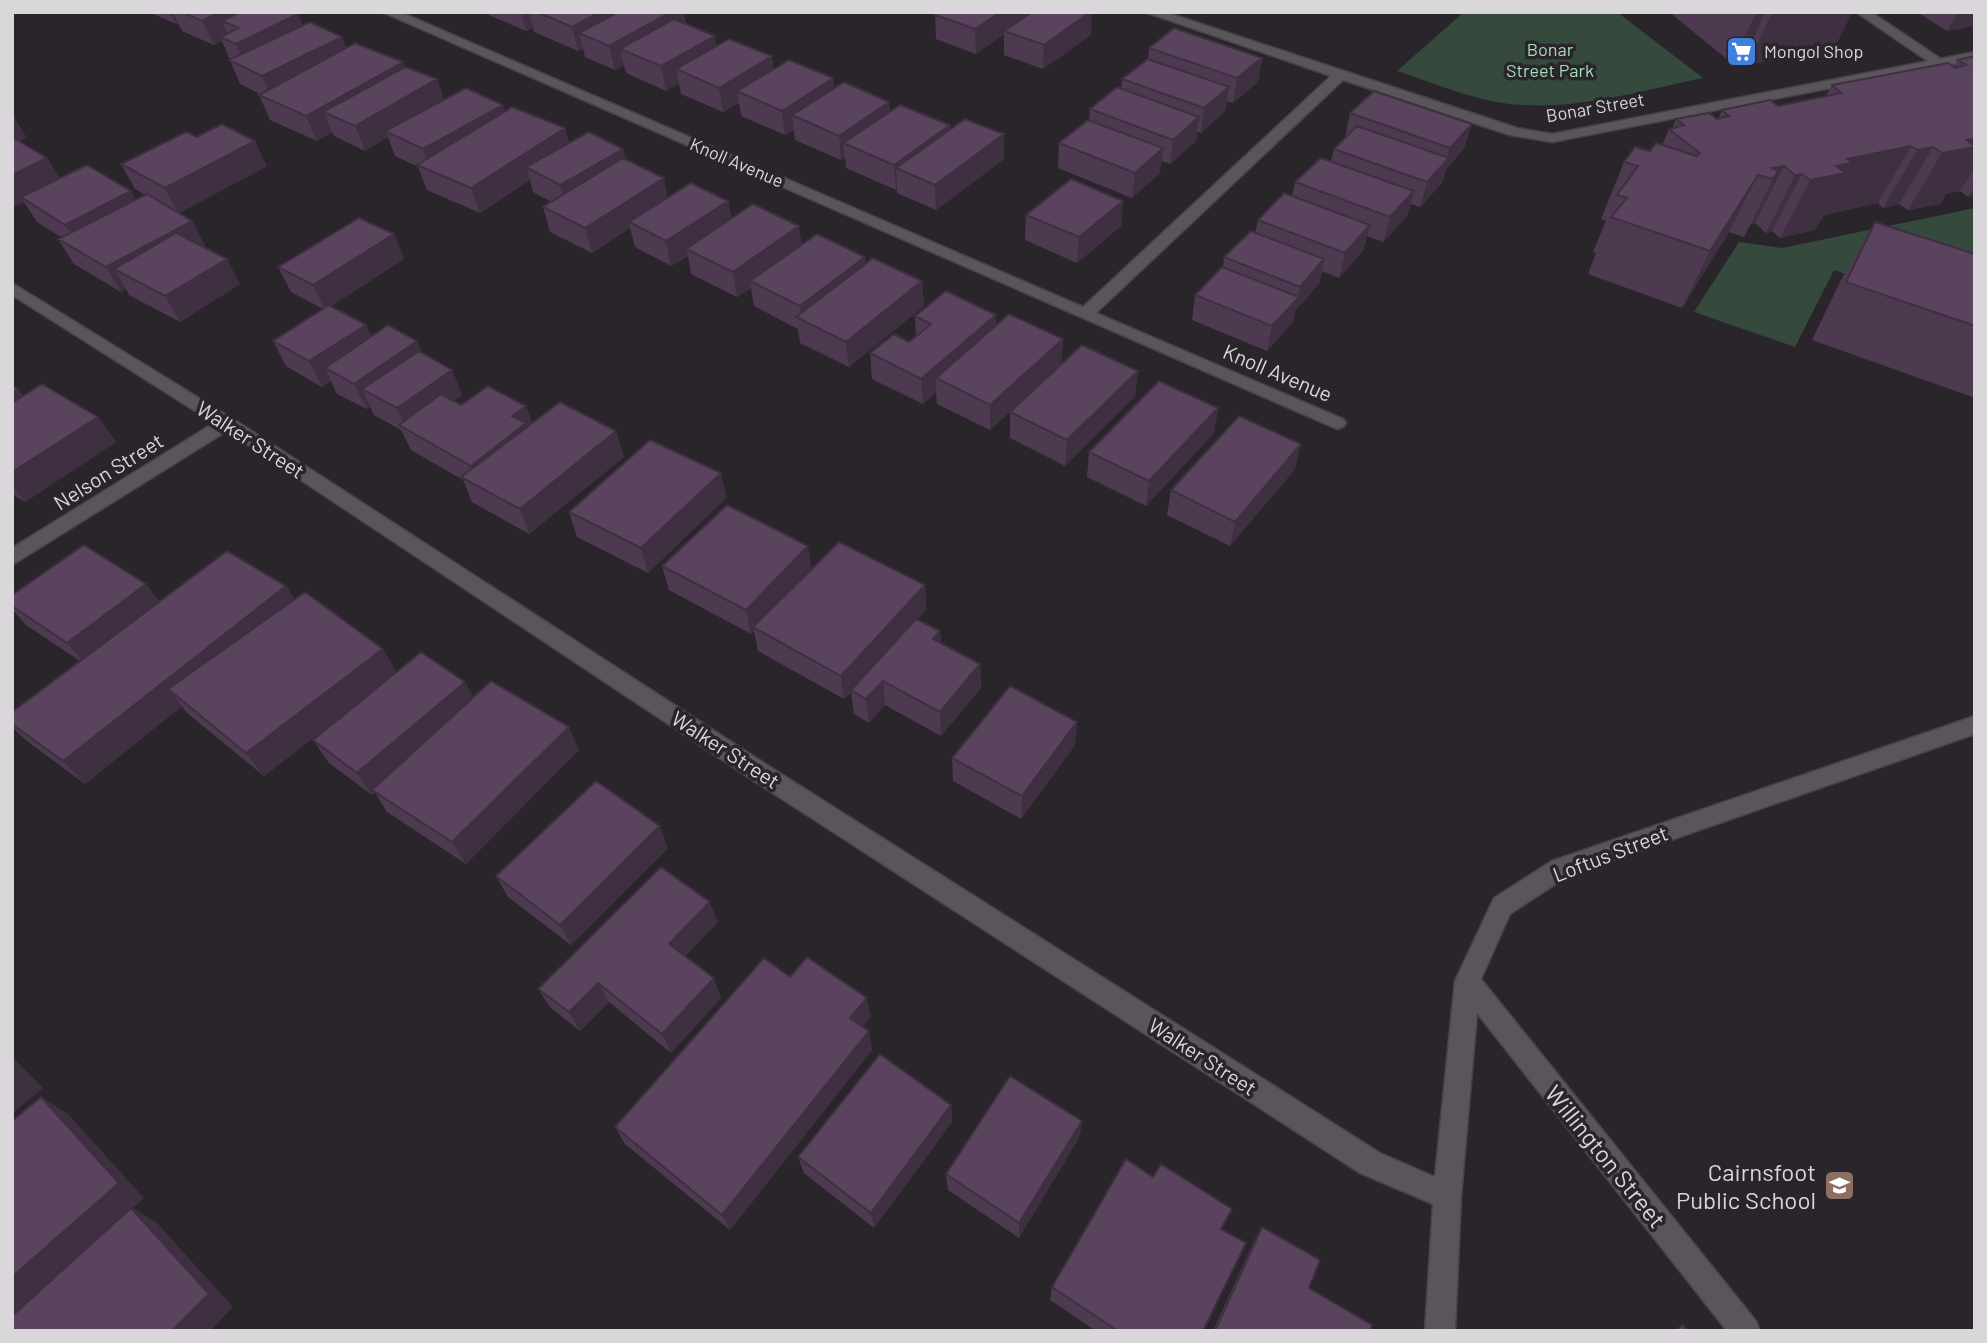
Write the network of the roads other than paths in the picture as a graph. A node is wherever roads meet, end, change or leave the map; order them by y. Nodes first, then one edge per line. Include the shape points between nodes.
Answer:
1 (388, 12) edge
2 (1151, 12) edge
3 (1862, 12) edge
4 (1975, 56) edge
5 (1940, 63) junction
6 (1340, 74) junction
7 (12, 288) edge
8 (1085, 314) junction
9 (227, 423) junction
10 (1337, 423) dead end
11 (12, 558) edge
12 (1975, 725) edge
13 (1467, 981) junction
14 (1447, 1196) junction
15 (1440, 1331) edge
16 (1746, 1331) edge

1 - 8 street, Knoll Avenue
2 - 6 street, Bonar Street
3 - 5 street
4 - 5 street, Bonar Street
5 - 6 street, Bonar Street via 1552,138 1515,132
6 - 8 street
7 - 9 street, Walker Street
8 - 10 street, Knoll Avenue
9 - 11 street, Nelson Street
9 - 14 street, Walker Street via 756,770 1370,1163
12 - 13 street, Loftus Street via 1560,868 1502,906
13 - 14 street, Loftus Street
13 - 16 street, Willington Street
14 - 15 street, Loftus Street

